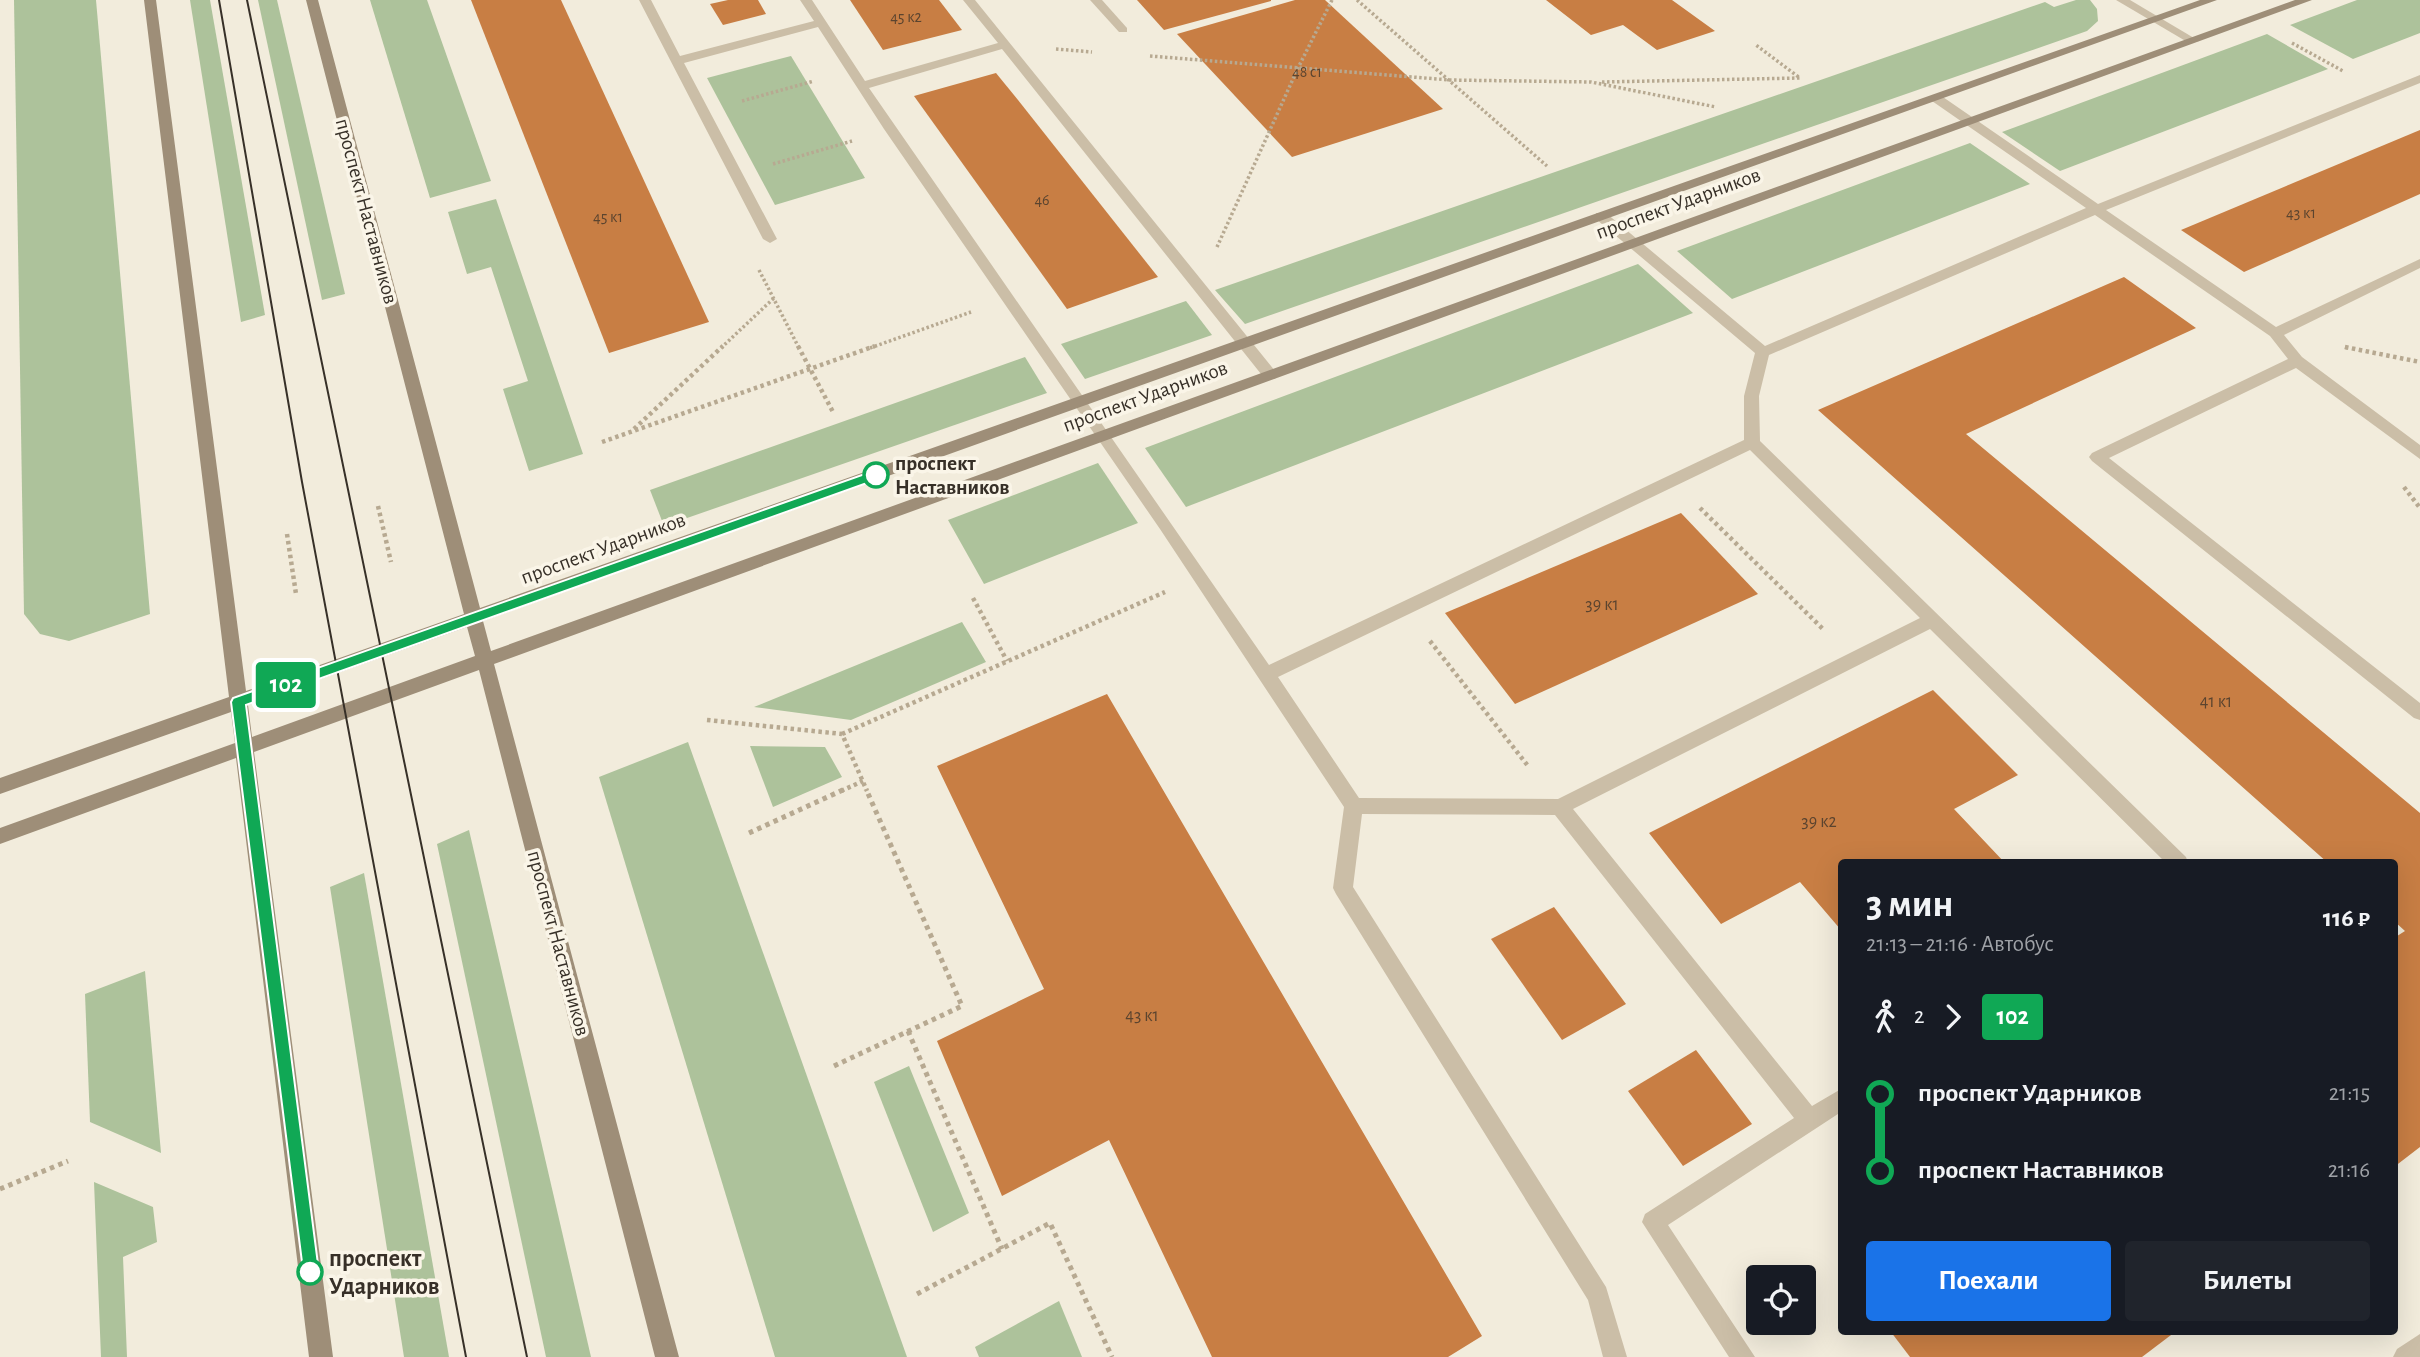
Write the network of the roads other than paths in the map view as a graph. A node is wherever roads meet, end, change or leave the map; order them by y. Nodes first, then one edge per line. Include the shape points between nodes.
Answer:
1 (150, 0) edge
2 (312, 0) edge
3 (645, 0) edge
4 (806, 0) edge
5 (969, 0) edge
6 (1096, 0) edge
7 (2123, 0) edge
8 (2211, 0) edge
9 (2306, 0) edge
10 (2155, 19) junction
11 (821, 23) junction
12 (1123, 30) dead end
13 (2193, 41) junction
14 (1004, 44) junction
15 (677, 61) junction
16 (2420, 79) edge
17 (862, 86) junction
18 (1936, 97) junction
19 (1970, 121) junction
20 (2099, 208) junction
21 (1601, 216) junction
22 (770, 239) dead end
23 (1633, 243) junction
24 (2420, 263) edge
25 (2275, 333) junction
26 (1245, 343) junction
27 (1763, 352) junction
28 (2297, 361) junction
29 (1270, 375) junction
30 (1080, 402) junction
31 (1104, 435) junction
32 (1752, 443) junction
33 (2420, 453) edge
34 (474, 618) junction
35 (1932, 620) junction
36 (485, 660) junction
37 (1266, 675) junction
38 (238, 702) junction
39 (2420, 713) edge
40 (244, 747) junction
41 (0, 786) edge
42 (1354, 806) junction
43 (1560, 807) junction
44 (0, 836) edge
45 (2175, 859) edge
46 (1838, 1102) edge
47 (1809, 1119) junction
48 (2420, 1346) edge
49 (321, 1357) edge
50 (667, 1357) edge
51 (1615, 1357) edge
52 (1743, 1357) edge
53 (2405, 1357) edge

1 - 38 street
2 - 34 street, проспект Наставников
3 - 15 street
4 - 11 street
5 - 14 street
6 - 12 street
7 - 10 street
8 - 10 street, проспект Ударников
9 - 13 street, проспект Ударников
10 - 13 street
10 - 18 street, проспект Ударников
11 - 15 street
11 - 17 street
13 - 19 street, проспект Ударников
14 - 17 street
14 - 26 street
15 - 22 street
16 - 20 street
17 - 30 street
18 - 19 street
18 - 21 street, проспект Ударников
19 - 20 street
19 - 23 street, проспект Ударников
20 - 25 street
20 - 27 street
21 - 23 street
21 - 26 street, проспект Ударников
23 - 27 street
23 - 29 street, проспект Ударников
24 - 25 street
25 - 28 street
26 - 29 street
26 - 30 street, проспект Ударников
27 - 32 street via 1752,377
28 - 33 street
28 - 39 street via 2097,457
29 - 31 street, проспект Ударников
30 - 31 street
30 - 34 street, проспект Ударников
31 - 36 street, проспект Ударников
31 - 37 street
32 - 35 street
32 - 37 street
34 - 36 street, проспект Наставников
34 - 38 street, проспект Ударников
35 - 43 street
35 - 45 street
36 - 40 street, проспект Ударников
36 - 50 street, проспект Наставников
37 - 42 street
38 - 40 street
38 - 41 street, проспект Ударников
40 - 44 street, проспект Ударников
40 - 49 street
42 - 43 street
42 - 51 street via 1343,888 1598,1295
43 - 47 street
46 - 47 street
47 - 52 street via 1653,1222
48 - 53 street

